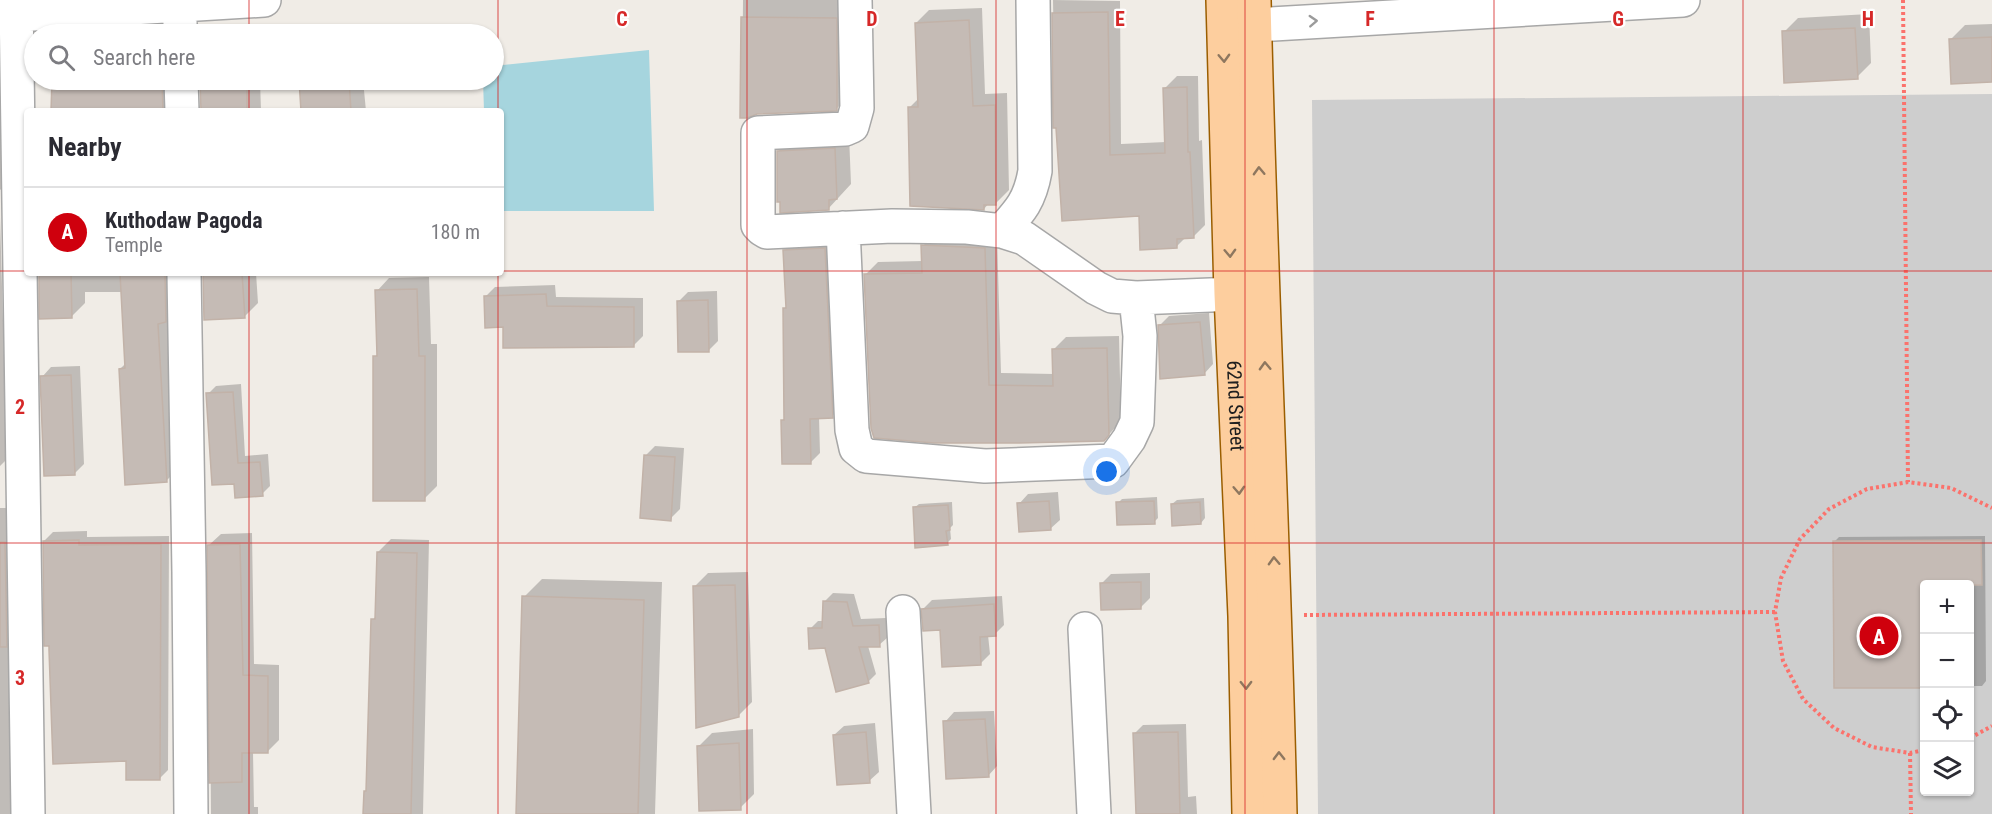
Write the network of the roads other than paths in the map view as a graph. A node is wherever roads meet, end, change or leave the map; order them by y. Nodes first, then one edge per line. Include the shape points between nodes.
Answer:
1 (264, 0) edge
2 (855, 0) edge
3 (1032, 0) edge
4 (1223, 0) edge
5 (1683, 0) edge
6 (11, 10) edge
7 (1255, 12) edge
8 (180, 20) edge
9 (181, 90) edge
10 (182, 108) edge
11 (843, 228) junction
12 (1002, 231) junction
13 (184, 276) edge
14 (1246, 293) junction
15 (1136, 298) junction
16 (903, 612) dead end
17 (1260, 616) junction
18 (1085, 629) dead end
19 (28, 814) edge
20 (190, 814) edge
21 (914, 814) edge
22 (1094, 814) edge
23 (1248, 814) edge
24 (1280, 814) edge

1 - 8 street
2 - 11 street via 857,108 852,126 757,134 758,225 767,232
3 - 12 street via 1035,171 1032,190 1019,213
4 -> 14 main road, 62nd Street
7 -> 5 street
6 - 8 street
6 - 19 street
14 -> 7 main road, 62nd Street
9 - 10 street
11 - 12 street via 967,227
11 - 15 street via 851,414 856,448 866,456 985,466 1113,461 1137,422 1140,336
12 - 15 street via 1024,238 1112,296
13 - 20 street
14 - 15 street
14 - 17 main road, 62nd Street
16 - 21 street
17 -> 23 main road, 62nd Street
24 -> 17 main road, 62nd Street
18 - 22 street

